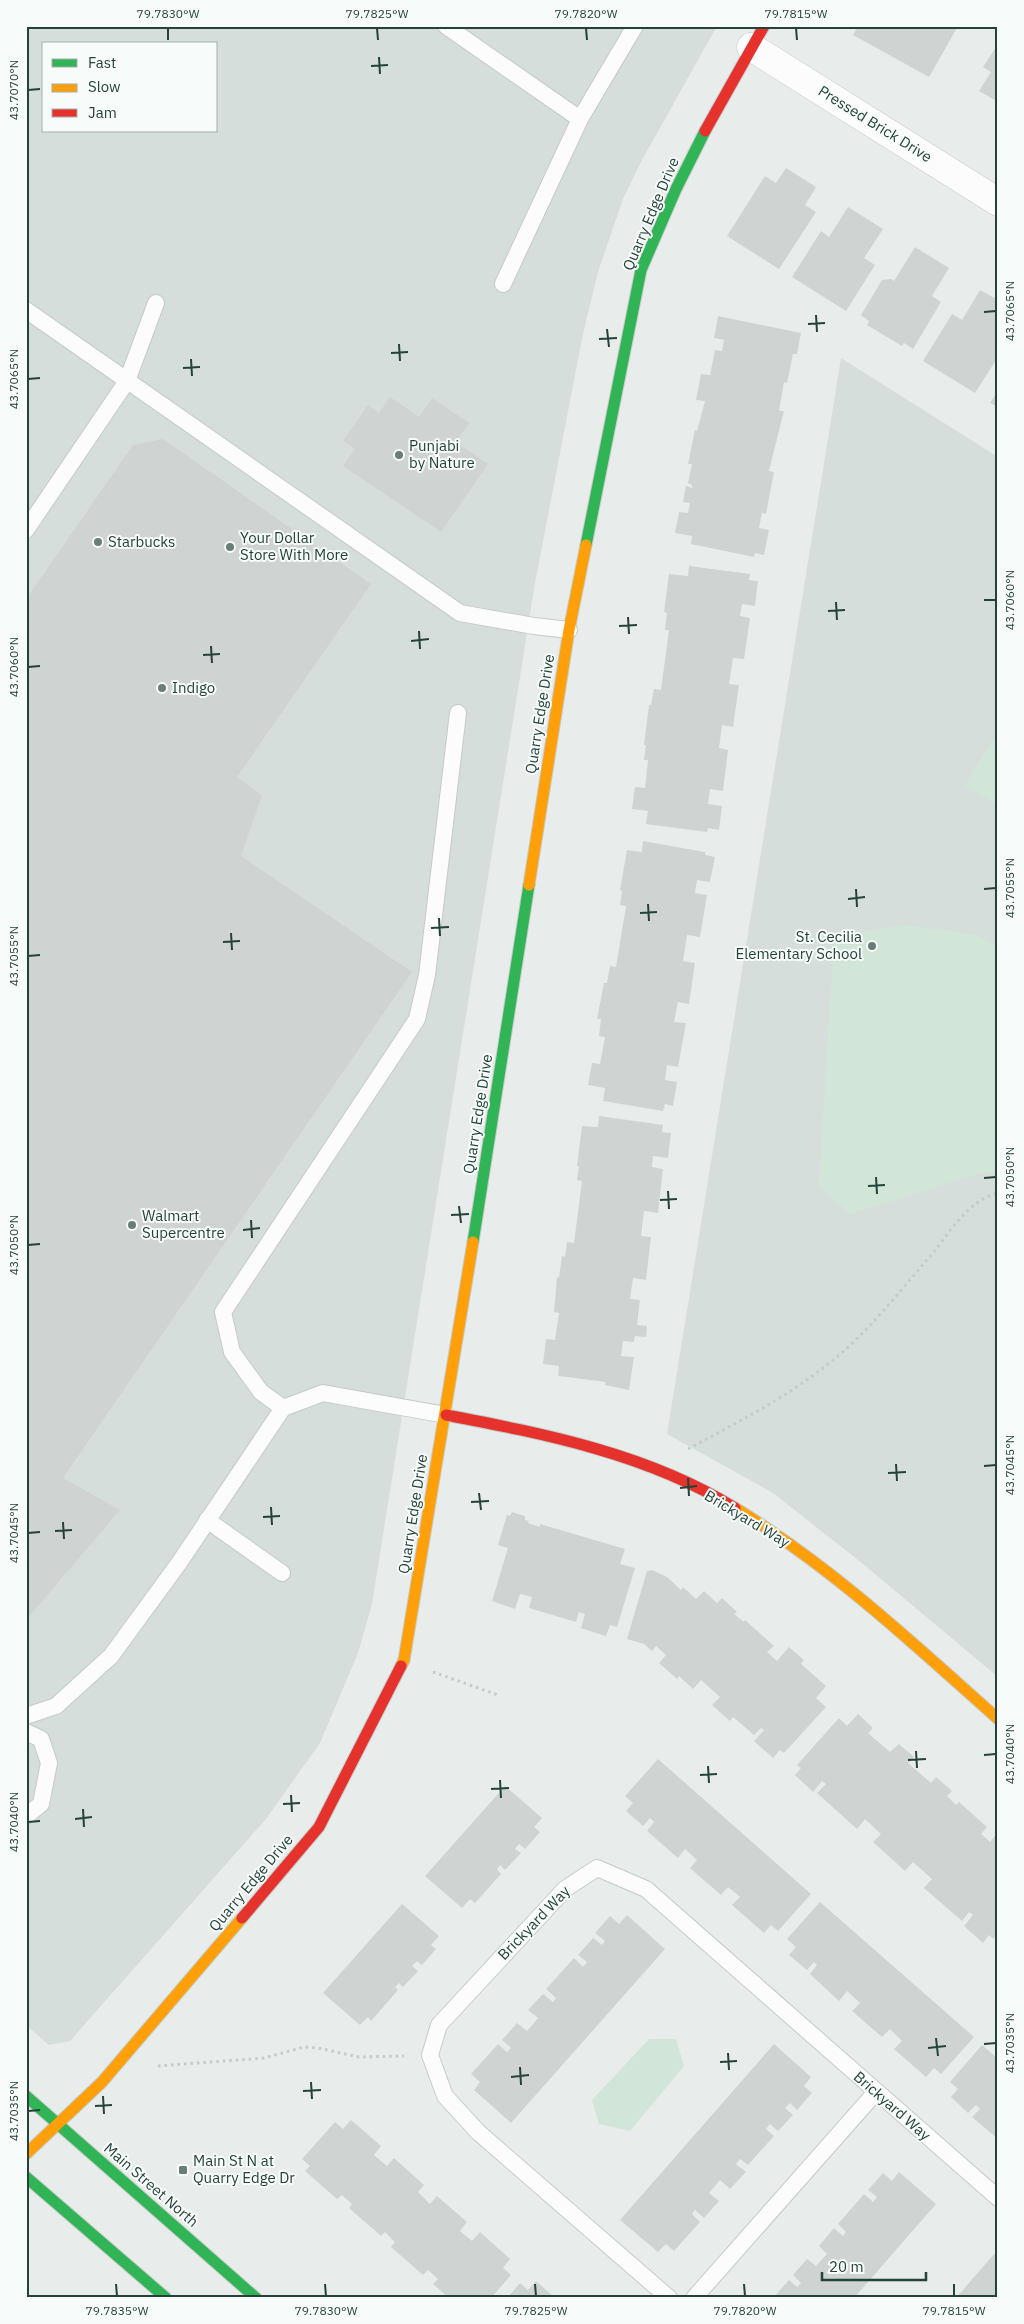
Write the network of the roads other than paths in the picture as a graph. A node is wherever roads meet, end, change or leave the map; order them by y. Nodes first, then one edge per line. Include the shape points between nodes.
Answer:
1 (446, 26) edge
2 (635, 26) edge
3 (758, 37) edge
4 (580, 119) junction
5 (998, 202) edge
6 (503, 284) dead end
7 (156, 303) dead end
8 (26, 310) edge
9 (127, 381) junction
10 (26, 530) edge
11 (569, 630) junction
12 (458, 714) dead end
13 (283, 1408) junction
14 (446, 1414) junction
15 (207, 1520) junction
16 (282, 1573) dead end
17 (26, 1716) edge
18 (998, 1719) edge
19 (26, 1732) edge
20 (26, 1816) edge
21 (876, 2092) junction
22 (26, 2096) edge
23 (58, 2123) junction
24 (26, 2154) edge
25 (26, 2177) edge
26 (998, 2198) edge
27 (166, 2298) edge
28 (256, 2298) edge
29 (669, 2298) edge
30 (694, 2298) edge

1 - 4 lane
2 - 4 lane
3 - 5 street, Pressed Brick Drive
3 - 11 street, Quarry Edge Drive via 676,188 641,270
4 - 6 lane
7 - 9 lane
8 - 9 lane
9 - 10 lane
9 - 11 lane via 460,613
11 - 14 street, Quarry Edge Drive
12 - 13 lane via 426,975 417,1019 224,1312 232,1352 261,1392
13 - 14 lane via 323,1392
13 - 15 lane
14 - 18 street, Brickyard Way via 535,1431 616,1455 686,1482 757,1522 808,1557 862,1599
14 - 23 street, Quarry Edge Drive via 404,1660 318,1827 102,2082
15 - 16 lane
15 - 17 lane via 111,1656 56,1706
19 - 20 lane via 41,1739 49,1763 41,1804
21 - 26 lane, Brickyard Way
21 - 29 lane, Brickyard Way via 646,1889 597,1868 565,1889 439,2025 430,2055 445,2096 478,2132
21 - 30 lane
22 - 23 street, Main Street North
23 - 24 street, Quarry Edge Drive
23 - 28 street, Main Street North
25 - 27 street

